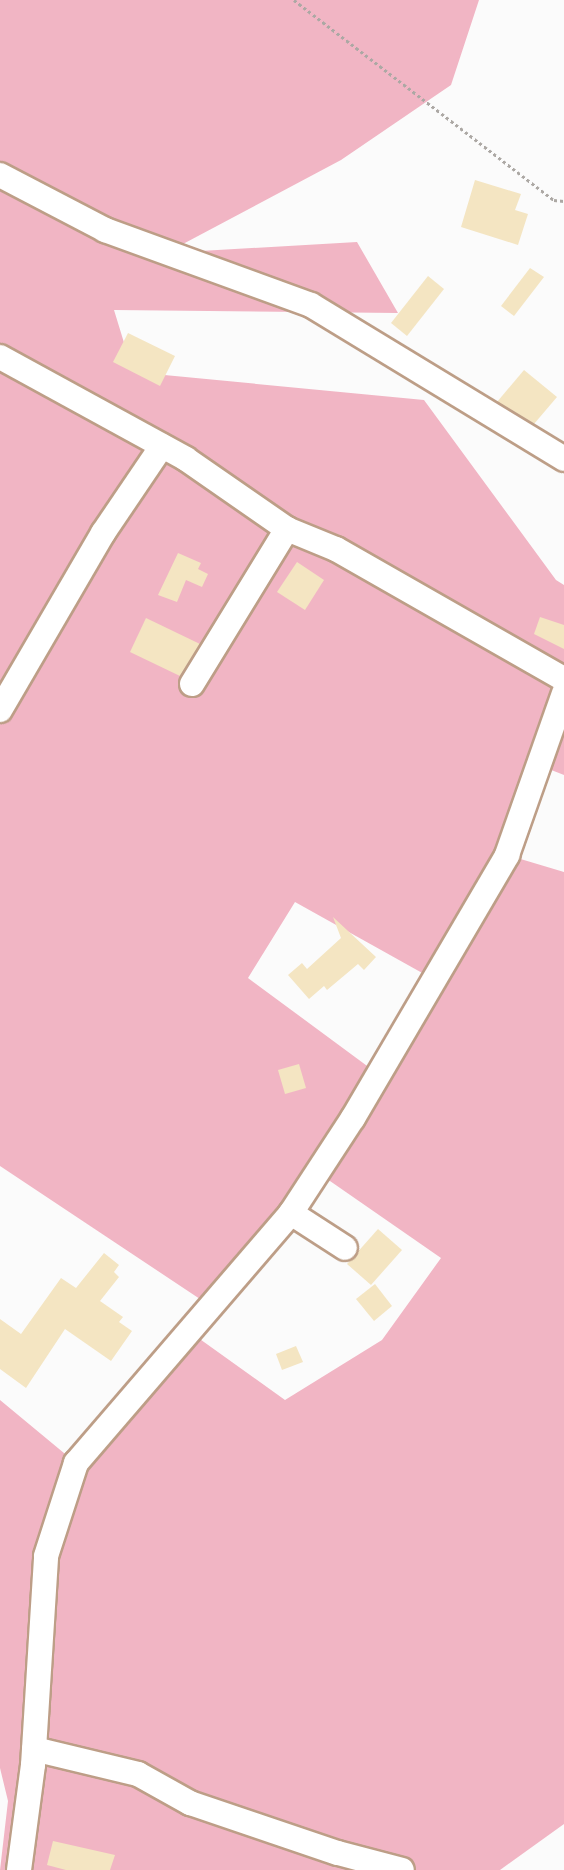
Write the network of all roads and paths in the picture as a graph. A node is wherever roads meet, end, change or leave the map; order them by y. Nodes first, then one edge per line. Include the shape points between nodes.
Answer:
1 (294, 0) edge
2 (0, 176) edge
3 (564, 201) edge
4 (0, 357) edge
5 (162, 446) junction
6 (564, 459) edge
7 (287, 529) junction
8 (564, 679) edge
9 (192, 684) dead end
10 (564, 693) edge
11 (0, 710) edge
12 (291, 1213) junction
13 (345, 1248) dead end
14 (34, 1749) junction
15 (19, 1870) edge
16 (402, 1870) edge

1 - 3 path via 554,200
2 - 6 street via 105,230 311,305
4 - 5 street
5 - 7 street
5 - 11 street via 103,533
7 - 8 street via 336,549
7 - 9 street
10 - 12 street via 507,855 353,1118
12 - 13 street
12 - 14 street via 76,1463 46,1556
14 - 15 street
14 - 16 street via 138,1774 190,1803 338,1853

